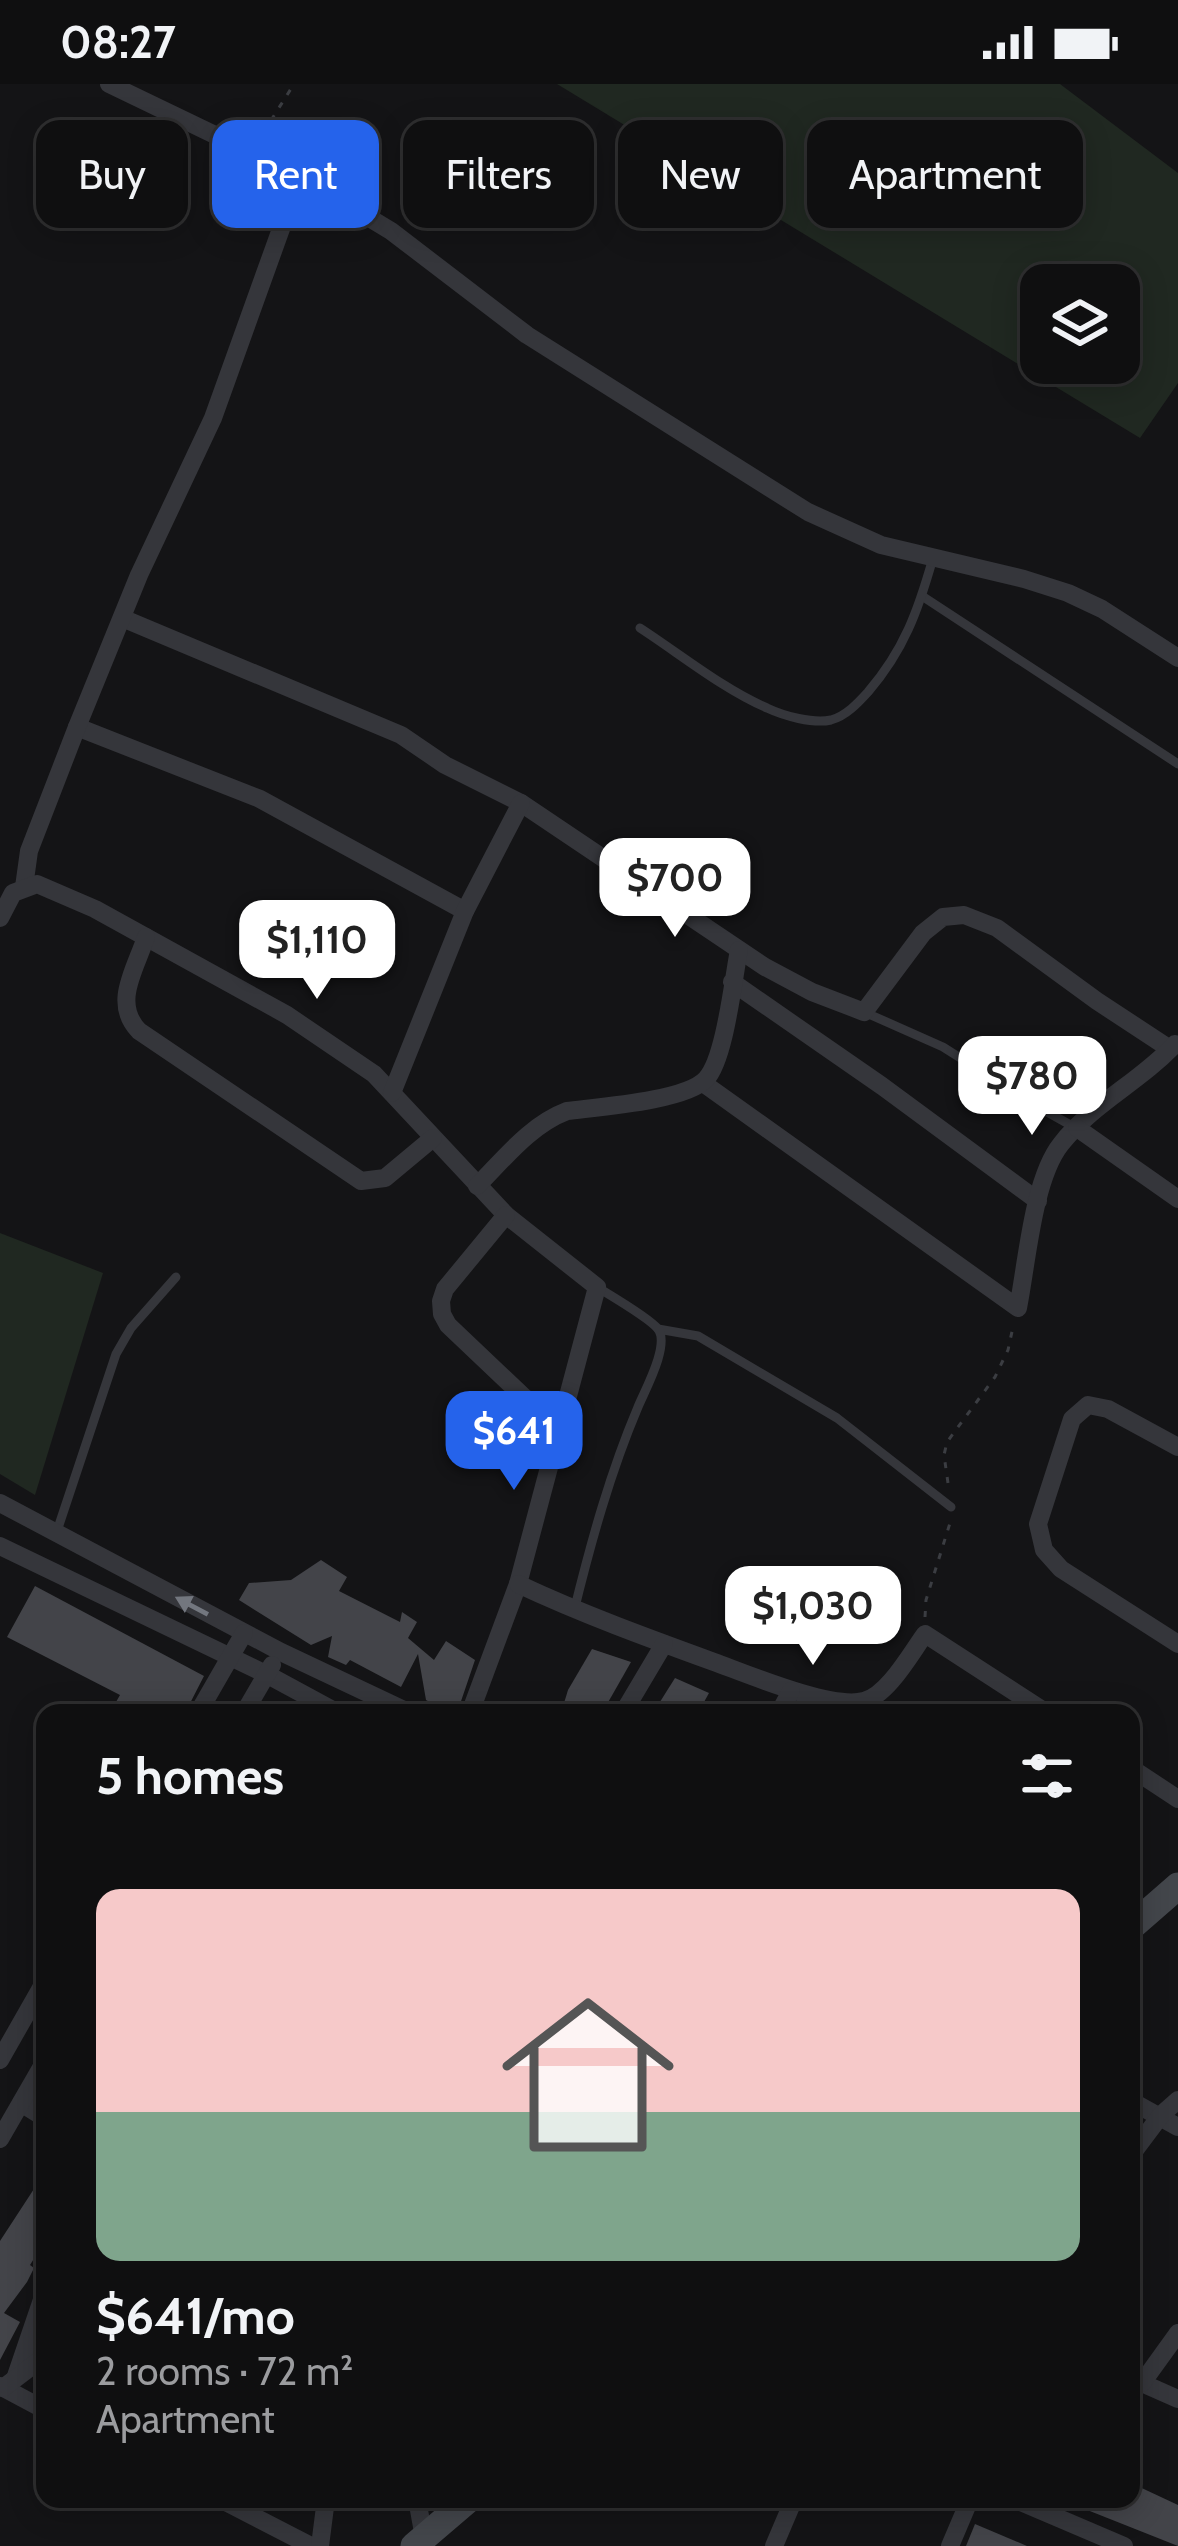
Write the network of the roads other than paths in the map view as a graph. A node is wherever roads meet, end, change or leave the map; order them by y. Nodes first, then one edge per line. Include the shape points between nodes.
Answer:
1 (109, 84) edge
2 (212, 134) edge
3 (379, 224) edge
4 (281, 228) edge
5 (933, 558) junction
6 (922, 596) junction
7 (122, 618) junction
8 (640, 628) dead end
9 (1178, 658) edge
10 (77, 727) junction
11 (1178, 764) edge
12 (521, 803) junction
13 (24, 887) junction
14 (466, 911) junction
15 (0, 918) edge
16 (146, 937) junction
17 (739, 950) junction
18 (732, 982) junction
19 (864, 1012) junction
20 (1174, 1044) edge
21 (703, 1083) junction
22 (392, 1093) junction
23 (1077, 1128) junction
24 (433, 1138) junction
25 (477, 1186) junction
26 (1178, 1199) edge
27 (1038, 1201) junction
28 (506, 1214) junction
29 (176, 1277) dead end
30 (597, 1286) junction
31 (658, 1329) junction
32 (560, 1425) junction
33 (1178, 1447) edge
34 (0, 1503) edge
35 (951, 1507) road end
36 (56, 1534) junction
37 (0, 1546) edge
38 (518, 1584) junction
39 (574, 1610) junction
40 (244, 1633) junction
41 (664, 1644) junction
42 (1178, 1644) edge
43 (280, 1652) junction
44 (230, 1658) junction
45 (266, 1674) junction
46 (791, 1690) junction
47 (203, 1704) edge
48 (249, 1704) edge
49 (321, 1704) edge
50 (391, 1704) edge
51 (473, 1704) edge
52 (627, 1704) edge
53 (784, 1704) edge
54 (1033, 1704) edge
55 (1140, 1774) edge
56 (1178, 1799) edge
57 (1178, 1886) edge
58 (1140, 1919) edge
59 (36, 1997) edge
60 (0, 2060) edge
61 (36, 2077) edge
62 (1178, 2100) edge
63 (21, 2103) junction
64 (1140, 2105) edge
65 (36, 2112) edge
66 (1161, 2115) junction
67 (1178, 2127) edge
68 (0, 2139) edge
69 (1140, 2143) edge
70 (36, 2312) edge
71 (1178, 2333) edge
72 (36, 2362) edge
73 (1140, 2377) edge
74 (1140, 2382) edge
75 (6, 2384) edge
76 (1178, 2399) edge
77 (36, 2404) edge
78 (238, 2508) edge
79 (324, 2508) edge
80 (417, 2508) edge
81 (459, 2508) edge
82 (790, 2508) edge
83 (966, 2508) edge
84 (1035, 2508) edge
85 (419, 2542) edge
86 (316, 2546) edge
87 (775, 2546) edge
88 (950, 2546) edge
89 (1124, 2546) edge

1 - 2 street
3 - 5 street via 527,335 771,490 855,535
4 - 7 street via 213,418
5 - 6 lane
5 - 9 street via 1068,593
6 - 8 lane via 886,672 856,707 830,720 769,710
6 - 11 lane
7 - 10 street
7 - 12 street via 400,735
10 - 13 street via 29,851
10 - 14 street via 260,799
12 - 14 street
12 - 17 street
13 - 15 street
13 - 16 street via 37,884
14 - 22 street
16 - 22 street via 287,1015
16 - 24 street via 124,1001 139,1031 361,1181 385,1178
17 - 18 street
17 - 19 street
18 - 21 street via 715,1066
18 - 27 street
19 - 20 street via 923,933 943,917 964,915 997,928 1097,1001
19 - 23 lane via 943,1047
20 - 23 street
21 - 25 street via 555,1115
21 - 27 street via 1018,1308
22 - 24 street
23 - 26 street
23 - 27 street via 1055,1153
24 - 25 street
25 - 28 street
28 - 30 street
28 - 32 street via 445,1289 442,1314
29 - 36 lane via 116,1354
30 - 31 lane
30 - 32 street
31 - 35 lane via 698,1336 837,1418
31 - 39 lane via 659,1355 592,1537
32 - 38 street
33 - 42 street via 1088,1405 1072,1419 1038,1524 1044,1550 1061,1569
34 - 36 street
40 -> 36 street
37 - 44 street
38 - 39 street
38 - 51 street
39 - 41 street
40 - 43 street
40 - 44 street
41 - 46 street
41 - 52 street
43 - 45 street
43 - 50 street
44 - 45 street
44 - 47 street
45 - 48 street
45 - 49 street
46 - 53 street
46 - 54 street via 862,1702 879,1694 925,1634
55 - 56 street
57 - 58 street
59 - 60 street
61 - 63 street
62 - 66 street
63 - 65 street
63 - 68 street
64 - 66 street
66 - 67 street
66 - 69 street
70 - 75 street
71 - 73 street
72 - 75 street
74 - 76 street
75 - 77 street
78 - 86 street
79 - 86 street
80 - 85 street
81 - 85 street
82 - 87 street
83 - 88 street
84 - 89 street

